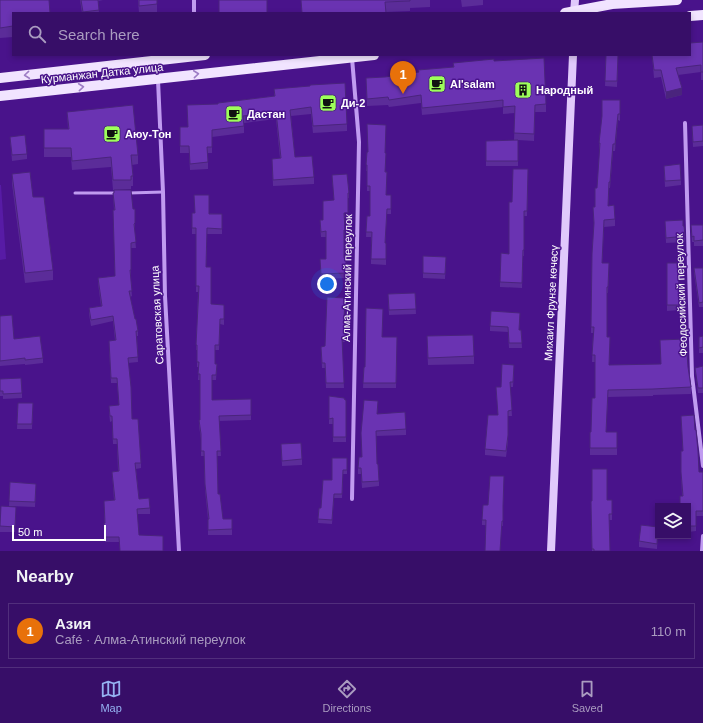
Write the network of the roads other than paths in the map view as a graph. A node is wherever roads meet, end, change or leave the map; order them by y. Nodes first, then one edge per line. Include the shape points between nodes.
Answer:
1 (194, 0) edge
2 (575, 0) edge
3 (677, 0) edge
4 (194, 12) edge
5 (571, 12) edge
6 (703, 15) edge
7 (691, 16) edge
8 (189, 56) edge
9 (363, 56) edge
10 (573, 56) edge
11 (352, 57) junction
12 (0, 78) edge
13 (158, 79) junction
14 (0, 96) edge
15 (685, 123) dead end
16 (163, 192) junction
17 (75, 193) dead end
18 (703, 466) edge
19 (352, 499) dead end
20 (703, 536) edge
21 (179, 551) edge
22 (551, 551) edge
23 (702, 551) edge

1 - 4 street
2 - 5 main road
3 - 5 main road via 612,4
6 - 7 main road
8 -> 12 main road, Курманжан Датка улица
9 - 11 main road, Курманжан Датка улица
10 - 22 main road, Михаил Фрунзе көчөсү
13 -> 11 main road, Курманжан Датка улица
11 - 19 street, Алма-Атинский переулок via 359,142
14 -> 13 main road, Курманжан Датка улица
13 - 16 street, Саратовская улица
15 - 18 street, Феодосийский переулок via 692,376
16 - 17 lane
16 - 21 street, Саратовская улица via 165,296
20 - 23 street

